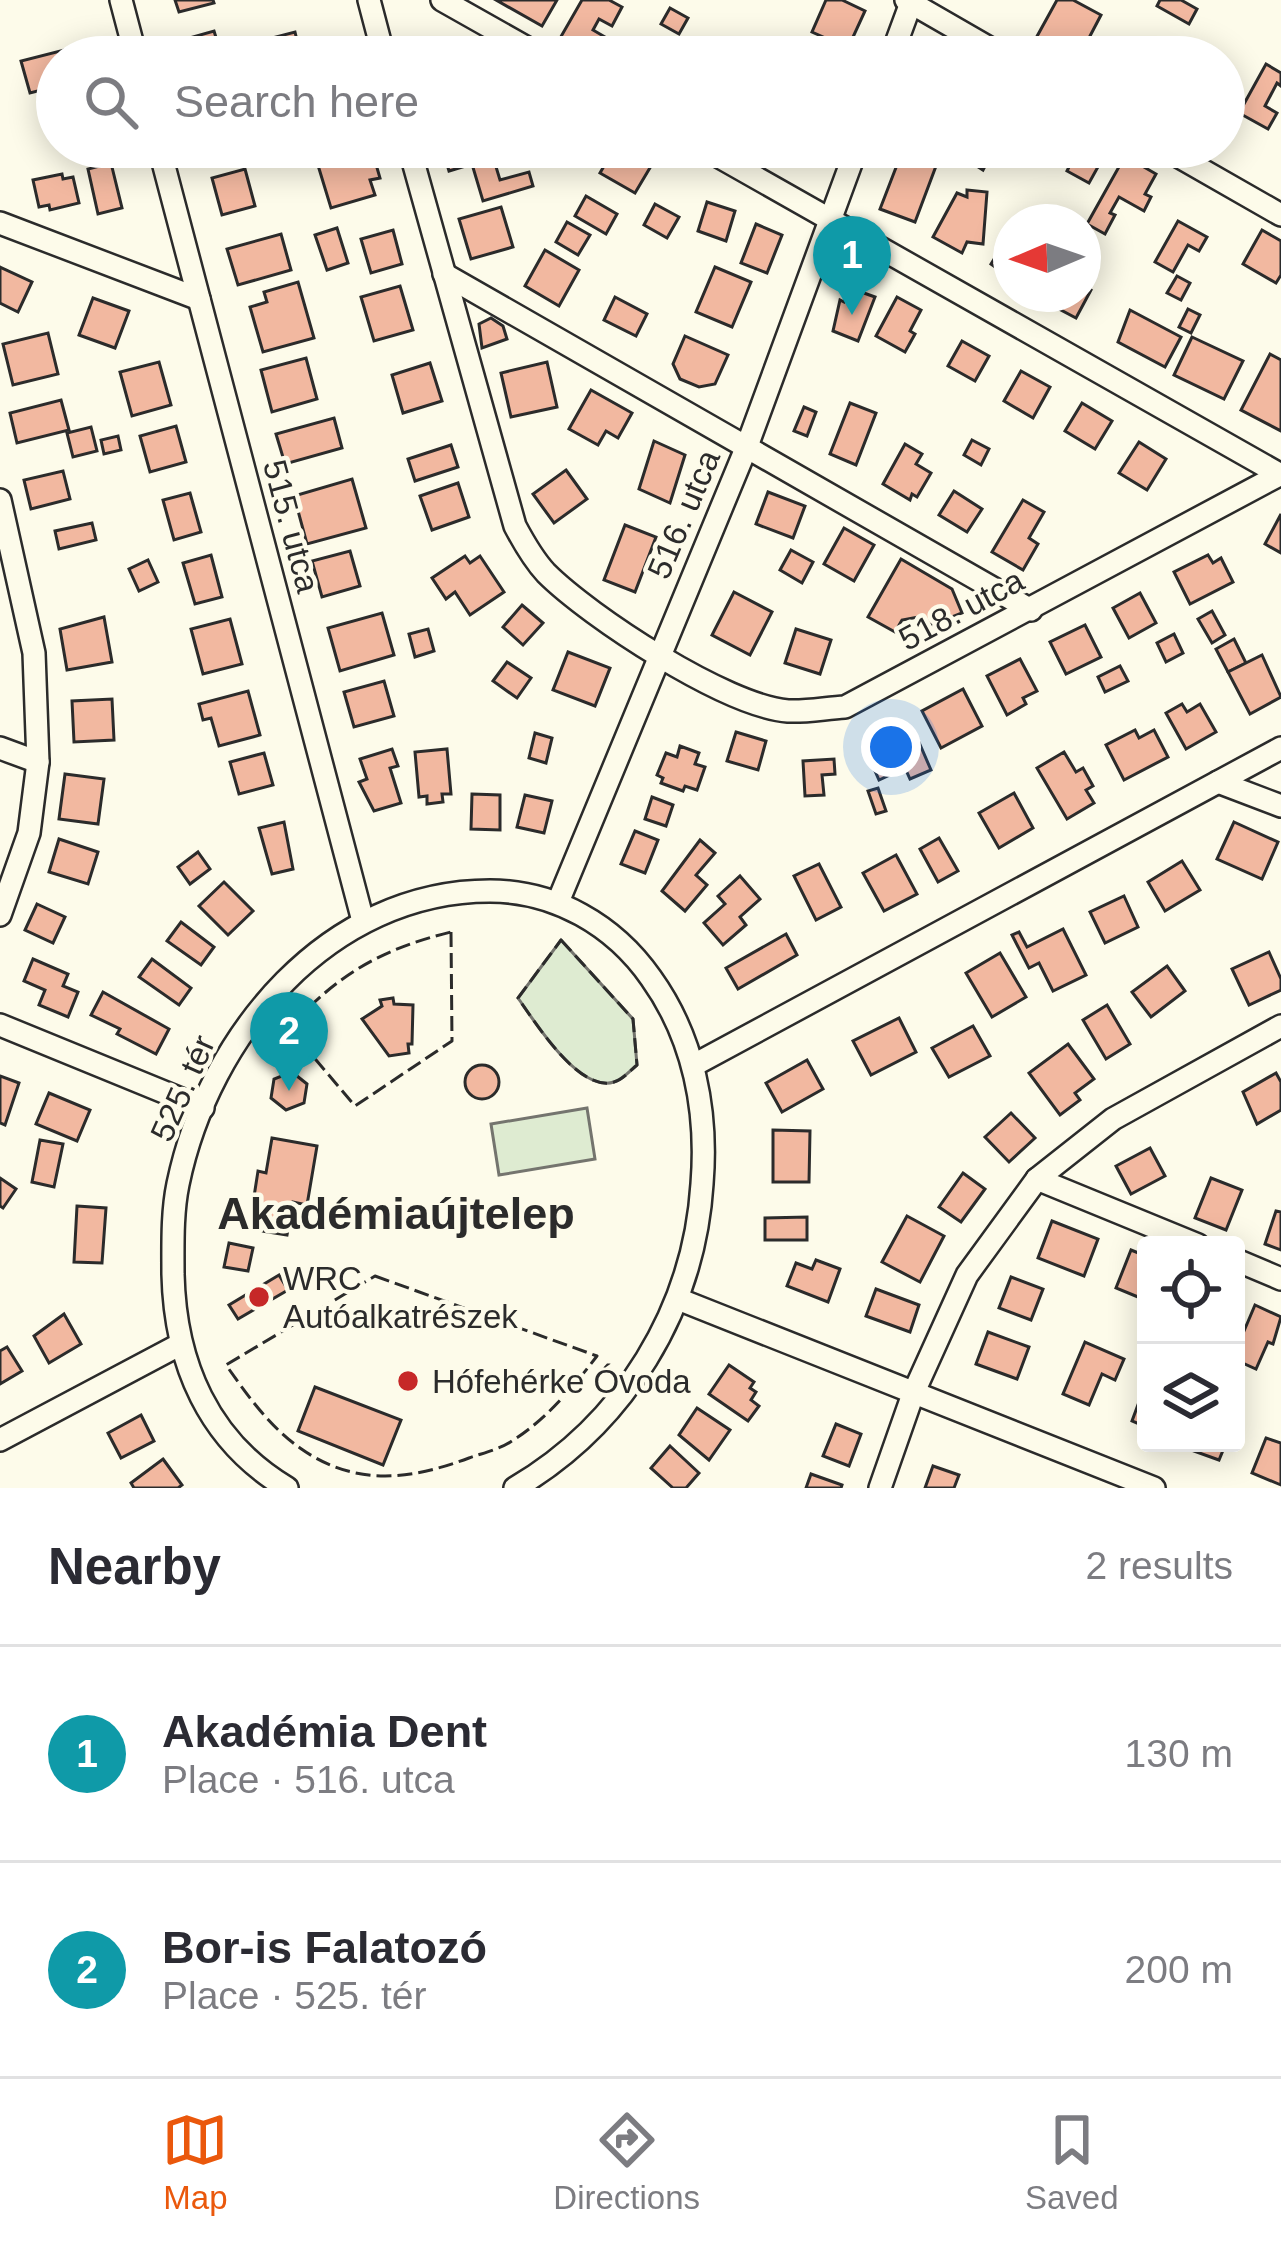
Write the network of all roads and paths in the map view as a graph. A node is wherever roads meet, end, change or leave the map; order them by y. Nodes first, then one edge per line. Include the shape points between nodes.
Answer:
1 (121, 0) edge
2 (369, 0) edge
3 (442, 0) edge
4 (910, 1) edge
5 (130, 36) edge
6 (378, 36) edge
7 (506, 36) edge
8 (898, 36) edge
9 (969, 36) edge
10 (165, 168) edge
11 (415, 168) edge
12 (739, 168) edge
13 (849, 168) edge
14 (1199, 168) edge
15 (1281, 215) edge
16 (830, 220) junction
17 (0, 223) edge
18 (444, 274) junction
19 (199, 299) junction
20 (747, 446) junction
21 (1281, 474) edge
22 (0, 500) edge
23 (1031, 610) junction
24 (659, 656) junction
25 (0, 748) edge
26 (1281, 748) edge
27 (38, 763) junction
28 (1218, 782) junction
29 (1281, 806) edge
30 (559, 902) junction
31 (0, 915) edge
32 (363, 921) junction
33 (0, 1025) edge
34 (1281, 1026) edge
35 (1270, 1041) edge
36 (694, 1065) junction
37 (203, 1108) junction
38 (1037, 1179) junction
39 (1176, 1236) edge
40 (1245, 1264) edge
41 (1281, 1279) edge
42 (678, 1299) junction
43 (179, 1345) junction
44 (913, 1394) junction
45 (0, 1440) edge
46 (287, 1488) edge
47 (516, 1488) edge
48 (880, 1488) edge
49 (1154, 1488) edge

1 - 5 street
2 - 6 street
3 - 7 street
4 - 8 street
4 - 9 street
10 - 19 street, 515. utca
11 - 18 street, 518. utca
12 - 16 street
13 - 16 street, 516. utca
14 - 15 street
16 - 20 street, 516. utca
16 - 21 street
17 - 19 street
18 - 20 street
18 - 24 street, 518. utca via 525,544 551,578
19 - 32 street, 515. utca
20 - 23 street
20 - 24 street, 516. utca
21 - 23 street, 518. utca
22 - 27 street via 34,653
23 - 24 street, 518. utca via 844,707 787,711 746,700
24 - 30 street, 516. utca
25 - 27 street
26 - 28 street
27 - 31 street via 29,833
28 - 29 street
28 - 36 street
30 - 32 street, 525. tér via 464,891
30 - 36 street, 525. tér via 641,963 669,1003
32 - 37 street, 525. tér via 284,982 221,1067
33 - 37 street
34 - 35 street
35 - 38 street via 1113,1119
36 - 42 street, 525. tér via 701,1205
37 - 43 street, 525. tér via 177,1189 172,1238
38 - 39 street
38 - 44 street via 967,1275
40 - 41 street
42 - 44 street
42 - 47 street, 525. tér via 604,1416
43 - 45 street
43 - 46 street, 525. tér via 204,1405 233,1443
44 - 48 street
44 - 49 street

